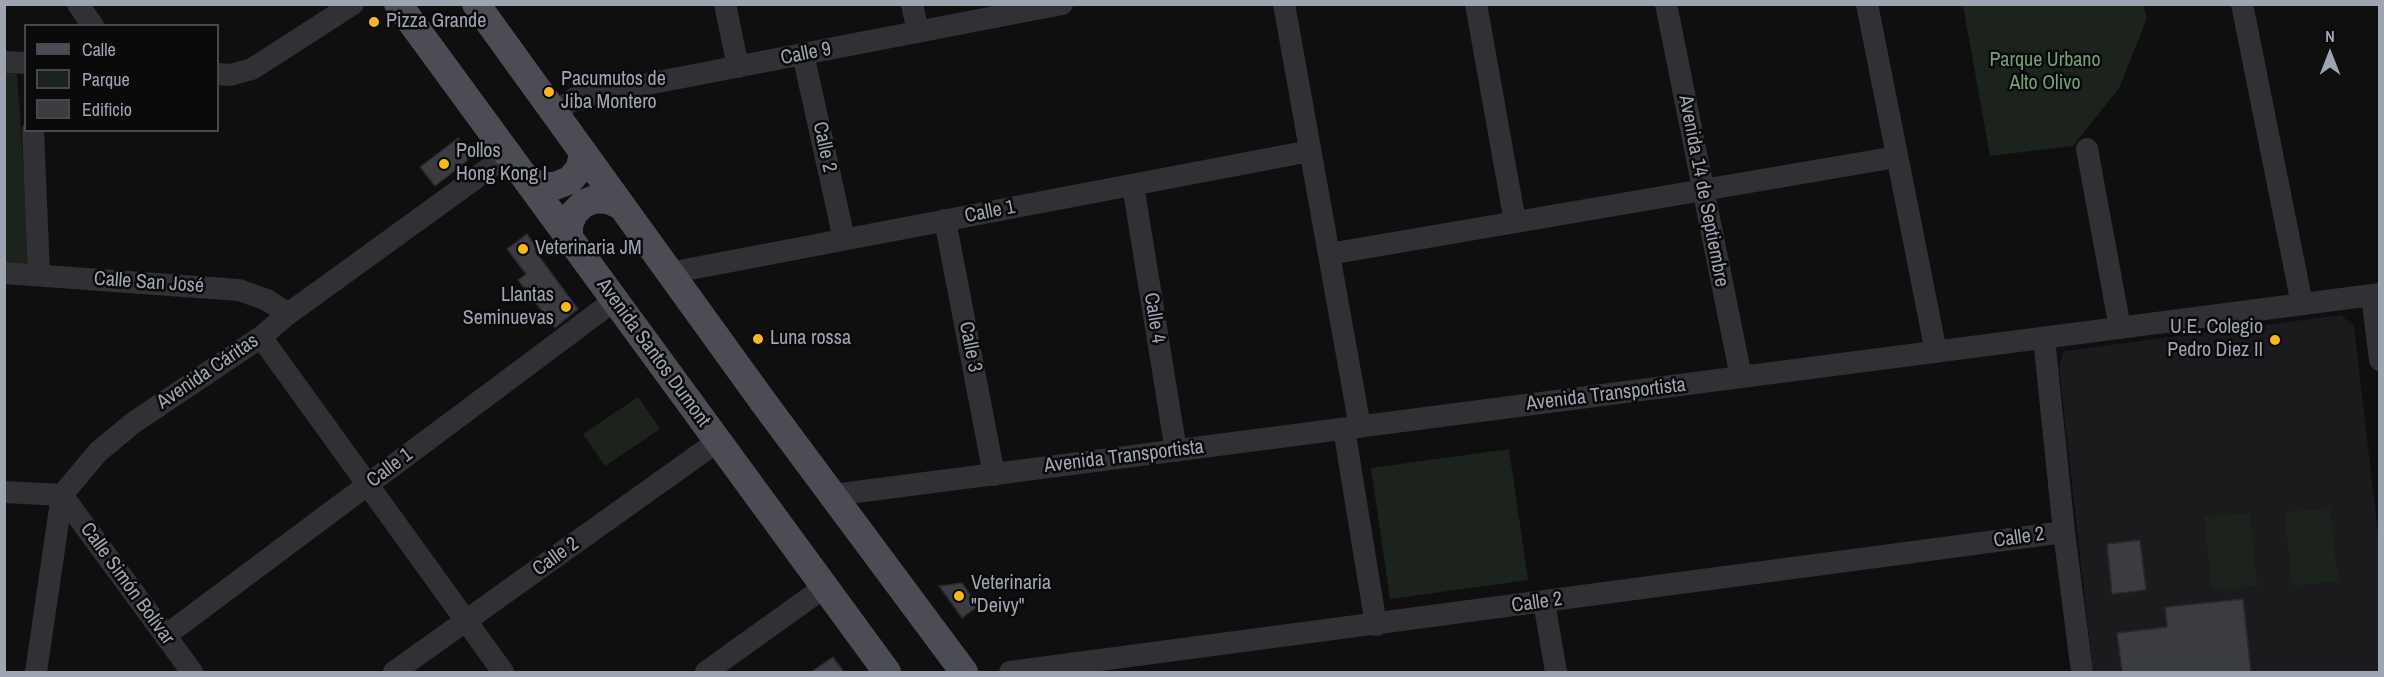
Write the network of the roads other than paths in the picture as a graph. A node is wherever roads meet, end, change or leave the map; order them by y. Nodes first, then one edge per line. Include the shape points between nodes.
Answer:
1 (78, 4) edge
2 (353, 4) edge
3 (398, 4) edge
4 (476, 4) edge
5 (725, 4) edge
6 (912, 4) edge
7 (1062, 4) edge
8 (1284, 4) edge
9 (1476, 4) edge
10 (1666, 4) edge
11 (1867, 4) edge
12 (2242, 4) edge
13 (92, 24) edge
14 (918, 32) junction
15 (804, 54) junction
16 (4, 62) edge
17 (24, 63) edge
18 (738, 67) junction
19 (219, 74) edge
20 (554, 114) junction
21 (33, 132) edge
22 (2087, 149) dead end
23 (1310, 151) junction
24 (583, 152) junction
25 (509, 154) junction
26 (1896, 157) junction
27 (526, 177) junction
28 (1133, 185) junction
29 (1703, 190) junction
30 (620, 206) junction
31 (945, 220) junction
32 (1515, 222) junction
33 (569, 237) junction
34 (844, 240) junction
35 (1329, 254) junction
36 (4, 273) edge
37 (669, 273) junction
38 (39, 274) junction
39 (2376, 295) edge
40 (615, 300) junction
41 (2302, 304) junction
42 (288, 314) junction
43 (2120, 328) junction
44 (261, 337) junction
45 (2044, 338) junction
46 (1936, 352) junction
47 (2379, 360) edge
48 (1741, 377) junction
49 (1352, 428) junction
50 (718, 441) junction
51 (1176, 451) junction
52 (994, 474) junction
53 (368, 484) junction
54 (4, 492) edge
55 (62, 495) junction
56 (833, 495) junction
57 (2064, 532) junction
58 (826, 586) junction
59 (1544, 602) junction
60 (466, 622) junction
61 (1376, 625) junction
62 (165, 636) junction
63 (36, 672) edge
64 (192, 672) edge
65 (394, 672) edge
66 (503, 672) edge
67 (706, 672) edge
68 (887, 672) edge
69 (964, 672) edge
70 (1010, 672) edge
71 (1556, 672) edge
72 (2082, 672) edge

1 - 13 street
2 - 19 street via 252,69
3 - 25 main road, Avenida Santos Dumont
4 - 20 main road
5 - 18 street
6 - 14 street
7 - 14 street, Calle 9
8 - 23 street
9 - 32 street
10 - 29 street, Avenida 14 de Septiembre
11 - 26 street
12 - 41 street
14 - 15 street, Calle 9
15 - 18 street, Calle 9
15 - 34 street, Calle 2
16 - 17 street
18 - 20 street, Calle 9 via 575,98
20 - 24 main road
21 - 38 street
22 - 43 street
23 - 28 street, Calle 1
23 - 35 street
24 - 27 main road via 580,168 570,180 555,186 539,186
24 - 30 main road
25 - 27 main road, Avenida Santos Dumont
25 - 42 street, Avenida Cáritas
26 - 29 street
26 - 46 street
27 - 33 main road, Avenida Santos Dumont
28 - 31 street, Calle 1
28 - 51 street, Calle 4
29 - 32 street
29 - 48 street, Avenida 14 de Septiembre
30 - 33 main road via 595,199 583,204 574,213
30 - 37 main road
31 - 34 street, Calle 1
31 - 52 street, Calle 3
32 - 35 street
33 - 40 main road, Avenida Santos Dumont
34 - 37 street, Calle 1
35 - 49 street
36 - 38 street, Calle San José
37 - 56 main road
38 - 42 street, Calle San José via 239,290 267,300
39 - 41 street, Avenida Transportista
39 - 47 street
40 - 50 main road, Avenida Santos Dumont
40 - 53 street, Calle 1
41 - 43 street, Avenida Transportista
42 - 44 street, Avenida Cáritas
43 - 45 street, Avenida Transportista
44 - 53 street
44 - 55 street, Avenida Cáritas via 133,423 98,452
45 - 46 street, Avenida Transportista
45 - 57 street, Calle 2
46 - 48 street, Avenida Transportista
48 - 49 street, Avenida Transportista
49 - 51 street, Avenida Transportista
49 - 61 street
50 - 58 main road, Avenida Santos Dumont
50 - 60 street, Calle 2
51 - 52 street, Avenida Transportista
52 - 56 street, Avenida Transportista
53 - 60 street
53 - 62 street, Calle 1
54 - 55 street
55 - 62 street, Calle Simón Bolívar
55 - 63 street
56 - 69 main road
57 - 59 street, Calle 2
57 - 72 street, Calle 2
58 - 67 street
58 - 68 main road, Avenida Santos Dumont
59 - 61 street, Calle 2
59 - 71 street
60 - 65 street, Calle 2
60 - 66 street
61 - 70 street, Calle 2
62 - 64 street, Calle Simón Bolívar

